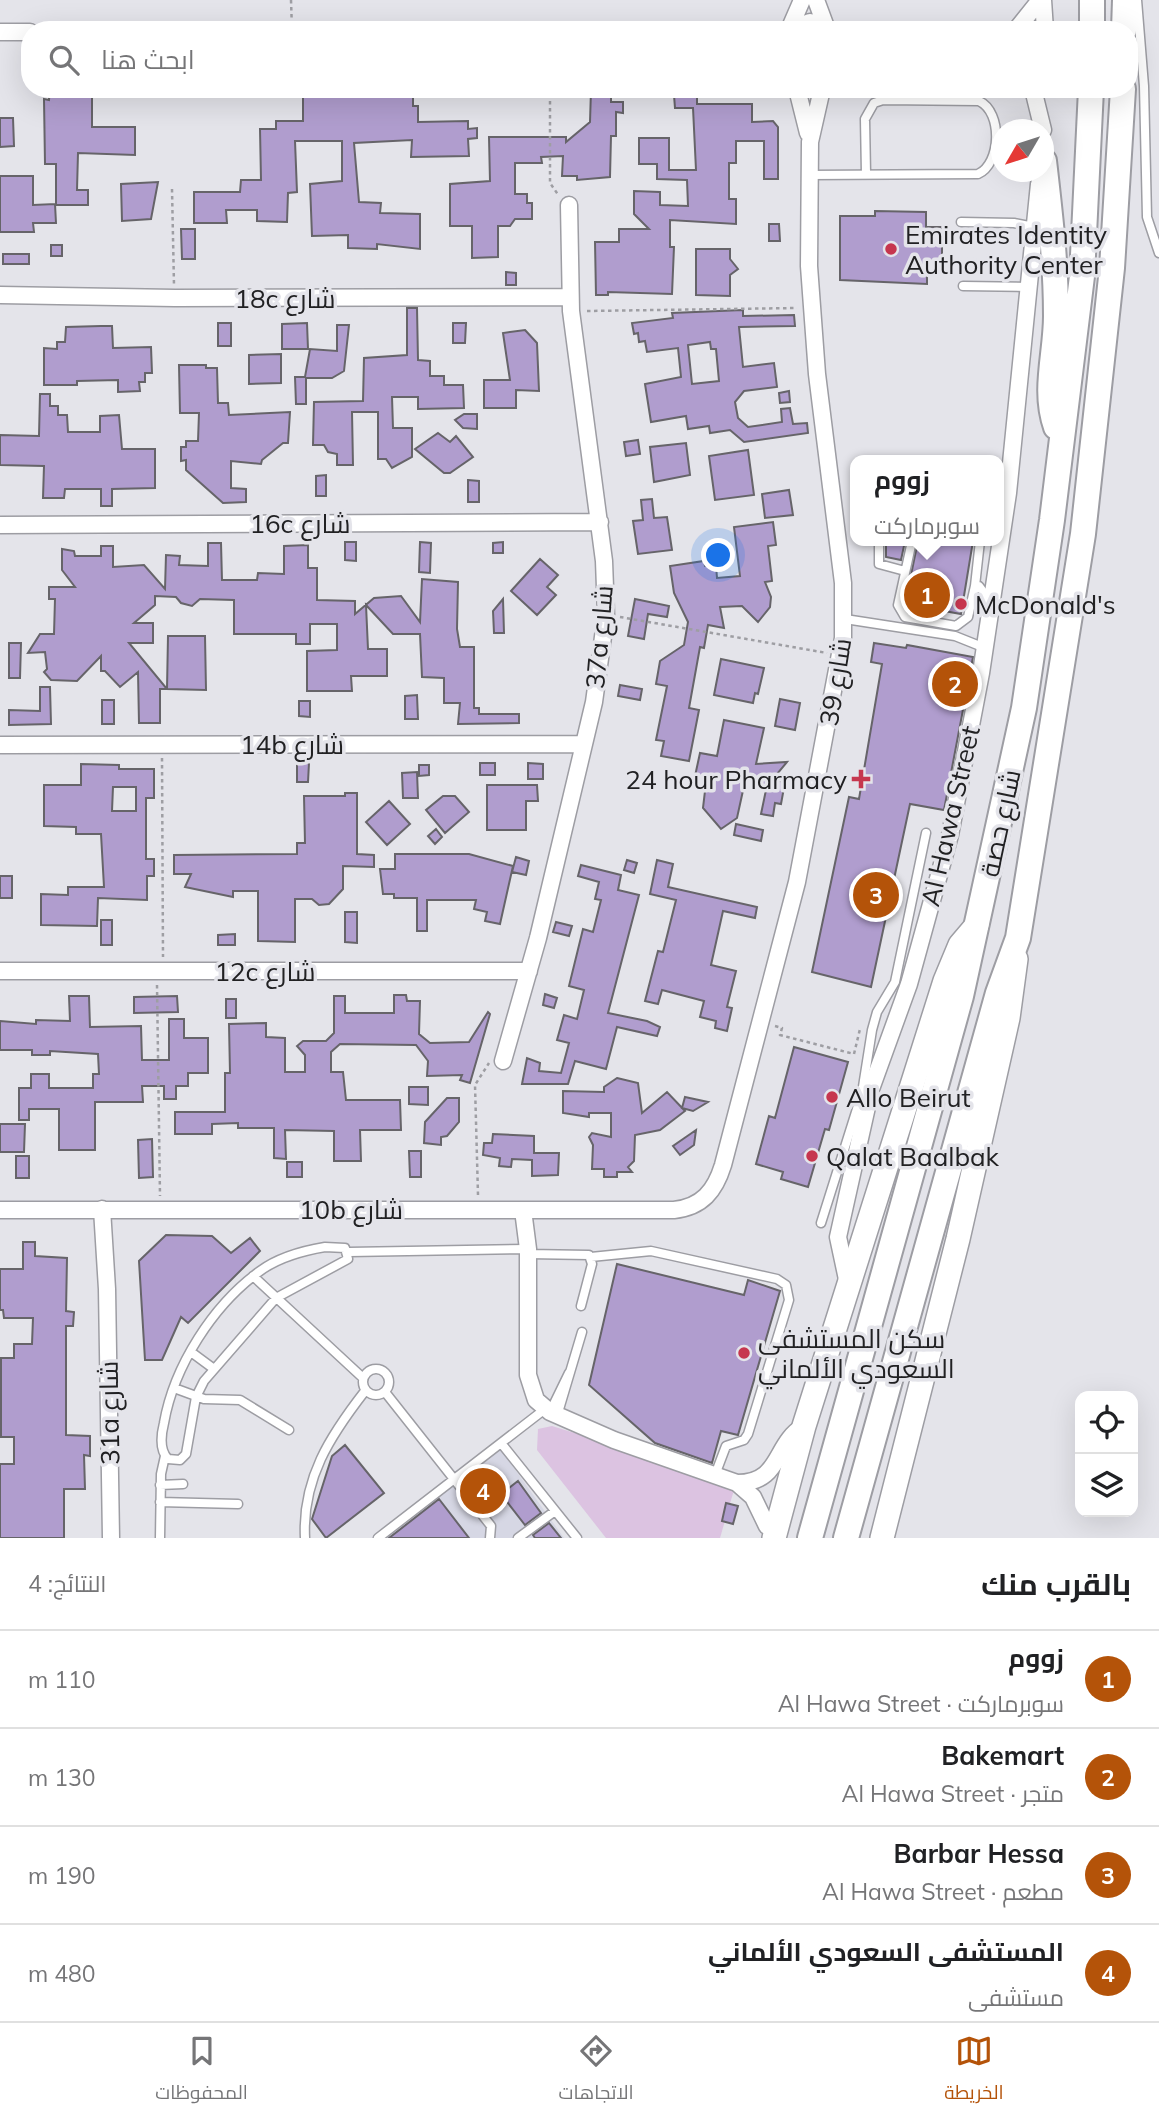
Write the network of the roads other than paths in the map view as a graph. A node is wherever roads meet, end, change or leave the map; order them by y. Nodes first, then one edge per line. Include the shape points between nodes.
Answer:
1 (802, 0) edge
2 (816, 0) edge
3 (1041, 0) edge
4 (1092, 0) edge
5 (1125, 0) edge
6 (1137, 0) edge
7 (793, 21) edge
8 (825, 21) edge
9 (1024, 21) edge
10 (1044, 21) edge
11 (1092, 21) edge
12 (1124, 21) edge
13 (0, 32) edge
14 (21, 32) edge
15 (799, 98) edge
16 (820, 98) edge
17 (1035, 98) edge
18 (1044, 98) edge
19 (1091, 98) edge
20 (1122, 98) edge
21 (908, 100) joint
22 (1040, 119) edge
23 (1043, 119) edge
24 (810, 142) junction
25 (866, 174) junction
26 (809, 175) junction
27 (1039, 182) edge
28 (1046, 182) edge
29 (569, 208) road end
30 (961, 222) dead end
31 (1034, 226) junction
32 (1159, 253) edge
33 (963, 286) dead end
34 (1030, 287) junction
35 (0, 295) edge
36 (570, 304) junction
37 (1060, 440) junction
38 (1004, 489) edge
39 (600, 522) junction
40 (0, 525) edge
41 (879, 546) edge
42 (911, 546) edge
43 (979, 546) edge
44 (998, 546) edge
45 (905, 571) junction
46 (975, 586) junction
47 (992, 604) junction
48 (845, 619) junction
49 (985, 648) junction
50 (583, 744) junction
51 (0, 745) edge
52 (926, 832) dead end
53 (978, 925) junction
54 (1018, 938) junction
55 (0, 971) edge
56 (529, 971) junction
57 (877, 1012) junction
58 (898, 1015) junction
59 (872, 1030) junction
60 (891, 1035) junction
61 (504, 1057) road end
62 (700, 1203) joint
63 (0, 1210) edge
64 (108, 1210) junction
65 (529, 1210) junction
66 (821, 1223) dead end
67 (349, 1252) junction
68 (528, 1252) junction
69 (591, 1257) junction
70 (253, 1276) junction
71 (848, 1284) junction
72 (276, 1298) junction
73 (581, 1306) dead end
74 (582, 1332) dead end
75 (191, 1352) junction
76 (214, 1369) junction
77 (363, 1378) junction
78 (174, 1388) junction
79 (365, 1391) junction
80 (385, 1392) junction
81 (196, 1396) junction
82 (551, 1412) junction
83 (804, 1426) junction
84 (289, 1430) dead end
85 (501, 1443) junction
86 (166, 1456) junction
87 (715, 1475) junction
88 (455, 1479) junction
89 (737, 1483) junction
90 (183, 1484) dead end
91 (160, 1485) junction
92 (160, 1502) junction
93 (238, 1504) dead end
94 (555, 1510) junction
95 (768, 1534) edge
96 (111, 1538) edge
97 (160, 1538) edge
98 (305, 1538) edge
99 (379, 1538) edge
100 (490, 1538) edge
101 (518, 1538) edge
102 (577, 1538) edge
103 (810, 1538) edge
104 (846, 1538) edge
105 (881, 1538) edge

1 - 7 street
2 - 8 street
3 - 9 street
3 - 10 street
4 - 11 main road
5 - 12 main road
6 - 32 lane via 1147,217
13 - 14 street
15 - 24 street, شارع 39
16 - 24 street, شارع 39
17 - 22 street
18 - 23 street
19 - 37 main road, شارع حصة via 1082,276
20 - 54 main road, شارع حصة via 1095,446
21 - 25 lane via 878,101 867,110
21 - 25 lane via 979,101 988,106 995,120 990,164 978,174
24 - 26 street, شارع 39
25 - 26 lane
26 - 48 street, شارع 39 via 811,308
27 - 31 street, Al Hawa Street
28 - 37 main road via 1056,272 1050,410
29 - 36 street, 37a شارع
30 - 31 lane
31 - 34 street, Al Hawa Street
33 - 34 lane
34 - 38 street, Al Hawa Street
35 - 36 street, 18c شارع
36 - 39 street, 37a شارع
37 - 53 main road, شارع حصة via 1024,708
39 - 40 street, 16c شارع
39 - 50 street, 37a شارع via 606,615
41 - 45 lane via 878,564
42 - 45 lane
43 - 46 lane
44 - 47 street, Al Hawa Street
45 - 46 lane via 898,605 910,619 961,624 968,617
46 - 47 lane
47 - 49 street, Al Hawa Street
48 - 49 lane via 955,636
48 - 62 street, شارع 39 via 808,830 762,1023 719,1179
49 - 58 street, Al Hawa Street via 950,835
50 - 51 street, 14b شارع
50 - 56 street, 37a شارع
52 - 57 lane via 895,982
53 - 71 main road via 960,945 945,981
53 - 103 main road, شارع حصة
54 - 104 main road, شارع حصة via 998,993
54 - 105 main road via 1010,1008 969,1192
55 - 56 street, 12c شارع
56 - 61 street, 37a شارع
57 - 58 lane
57 - 59 lane
58 - 60 street, Al Hawa Street
59 - 60 lane
59 - 66 lane via 862,1093
60 - 71 street, Al Hawa Street via 872,1089 838,1237
62 - 65 street, 10b شارع via 674,1210
63 - 64 street, 10b شارع
64 - 65 street, 10b شارع
64 - 96 street, 31a شارع
65 - 68 street
67 - 68 lane
67 - 70 lane via 338,1247 299,1252
67 - 72 lane via 347,1261
68 - 69 lane
68 - 82 street via 528,1381 536,1399
69 - 73 lane
69 - 87 lane via 651,1251 777,1279 786,1285 789,1300 748,1434 726,1446
70 - 72 lane
70 - 75 lane via 211,1321
71 - 83 main road
72 - 76 lane
72 - 77 lane
74 - 82 lane via 572,1368
75 - 76 lane
75 - 78 lane
76 - 81 lane
77 - 79 lane
77 - 80 lane via 372,1369 384,1372 389,1384
78 - 81 lane
78 - 86 lane via 163,1429
79 - 80 lane via 373,1395
79 - 98 lane via 324,1449 307,1497
80 - 88 lane
81 - 84 lane via 240,1400
81 - 86 lane via 186,1454 176,1460
82 - 85 lane
82 - 87 street via 614,1440
83 - 89 street via 788,1439 766,1475
83 - 95 main road
85 - 88 lane
85 - 94 lane
86 - 91 lane
87 - 89 street
88 - 99 lane
88 - 100 lane via 491,1525
89 - 95 street via 753,1497
90 - 91 lane
91 - 92 lane
92 - 93 lane
92 - 97 lane
94 - 101 lane
94 - 102 lane

